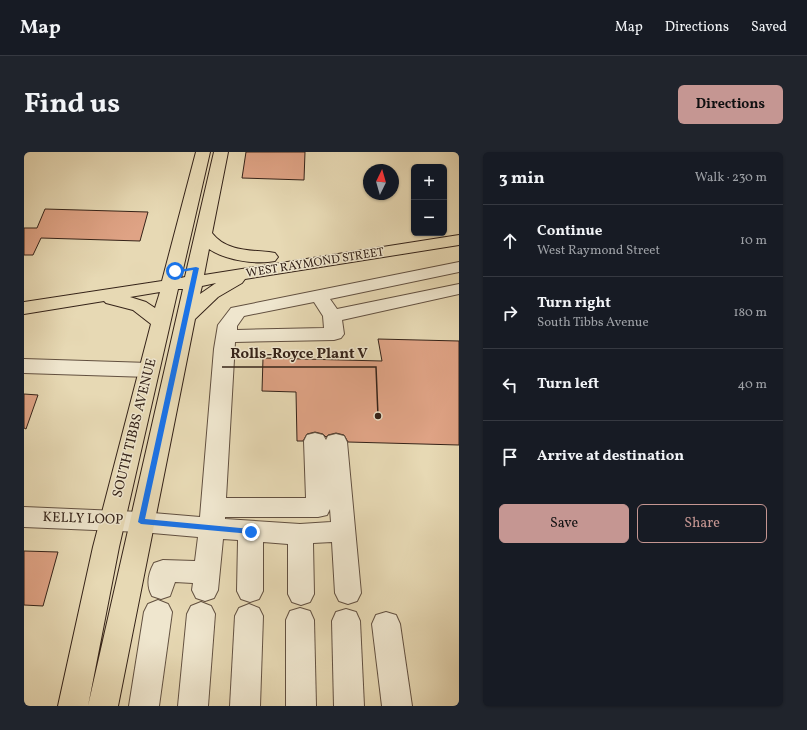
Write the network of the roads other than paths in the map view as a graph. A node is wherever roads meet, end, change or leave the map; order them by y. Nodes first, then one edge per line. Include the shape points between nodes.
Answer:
1 (203, 152) edge
2 (221, 152) edge
3 (459, 228) edge
4 (447, 230) edge
5 (204, 233) junction
6 (411, 235) edge
7 (459, 240) edge
8 (269, 257) junction
9 (459, 267) edge
10 (249, 273) junction
11 (184, 277) junction
12 (459, 289) edge
13 (24, 295) edge
14 (319, 296) junction
15 (94, 297) junction
16 (24, 308) edge
17 (332, 316) junction
18 (185, 318) junction
19 (161, 324) junction
20 (226, 336) junction
21 (24, 366) edge
22 (149, 370) junction
23 (318, 508) junction
24 (24, 517) edge
25 (212, 517) junction
26 (112, 520) junction
27 (343, 520) junction
28 (141, 522) junction
29 (251, 532) junction
30 (300, 534) junction
31 (204, 592) junction
32 (348, 593) dead end
33 (346, 622) dead end
34 (386, 624) dead end
35 (73, 706) edge
36 (103, 706) edge
37 (144, 706) edge
38 (193, 706) edge
39 (245, 706) edge
40 (301, 706) edge
41 (349, 706) edge
42 (397, 706) edge

1 - 11 main road, SOUTH TIBBS AVENUE
2 - 5 main road, SOUTH TIBBS AVENUE
3 - 4 main road
5 - 8 main road via 213,246 222,251
5 - 11 main road, SOUTH TIBBS AVENUE
6 - 8 main road, WEST RAYMOND STREET
7 - 10 main road, WEST RAYMOND STREET
8 - 11 main road, WEST RAYMOND STREET
9 - 14 street
10 - 11 main road, WEST RAYMOND STREET
10 - 18 main road via 212,293
11 - 13 main road
11 - 15 main road
11 - 18 main road, SOUTH TIBBS AVENUE
11 - 19 main road, SOUTH TIBBS AVENUE
12 - 17 street
14 - 17 street
14 - 20 street via 238,312 228,325
15 - 16 main road
15 - 19 main road via 137,304 150,311
17 - 20 street via 334,334
18 - 28 main road, SOUTH TIBBS AVENUE
19 - 22 main road, SOUTH TIBBS AVENUE
20 - 25 street
21 - 22 street
22 - 26 main road, SOUTH TIBBS AVENUE
23 - 25 street
23 - 27 street
23 - 27 street via 326,441
24 - 26 street, KELLY LOOP
25 - 28 street, KELLY LOOP
25 - 29 street
25 - 31 street
26 - 28 street, KELLY LOOP
26 - 35 main road, SOUTH TIBBS AVENUE
27 - 30 street
27 - 32 street
28 - 36 main road, SOUTH TIBBS AVENUE
29 - 30 street
29 - 39 street
30 - 40 street
31 - 37 street via 163,571
31 - 38 street
33 - 41 street
34 - 42 street

